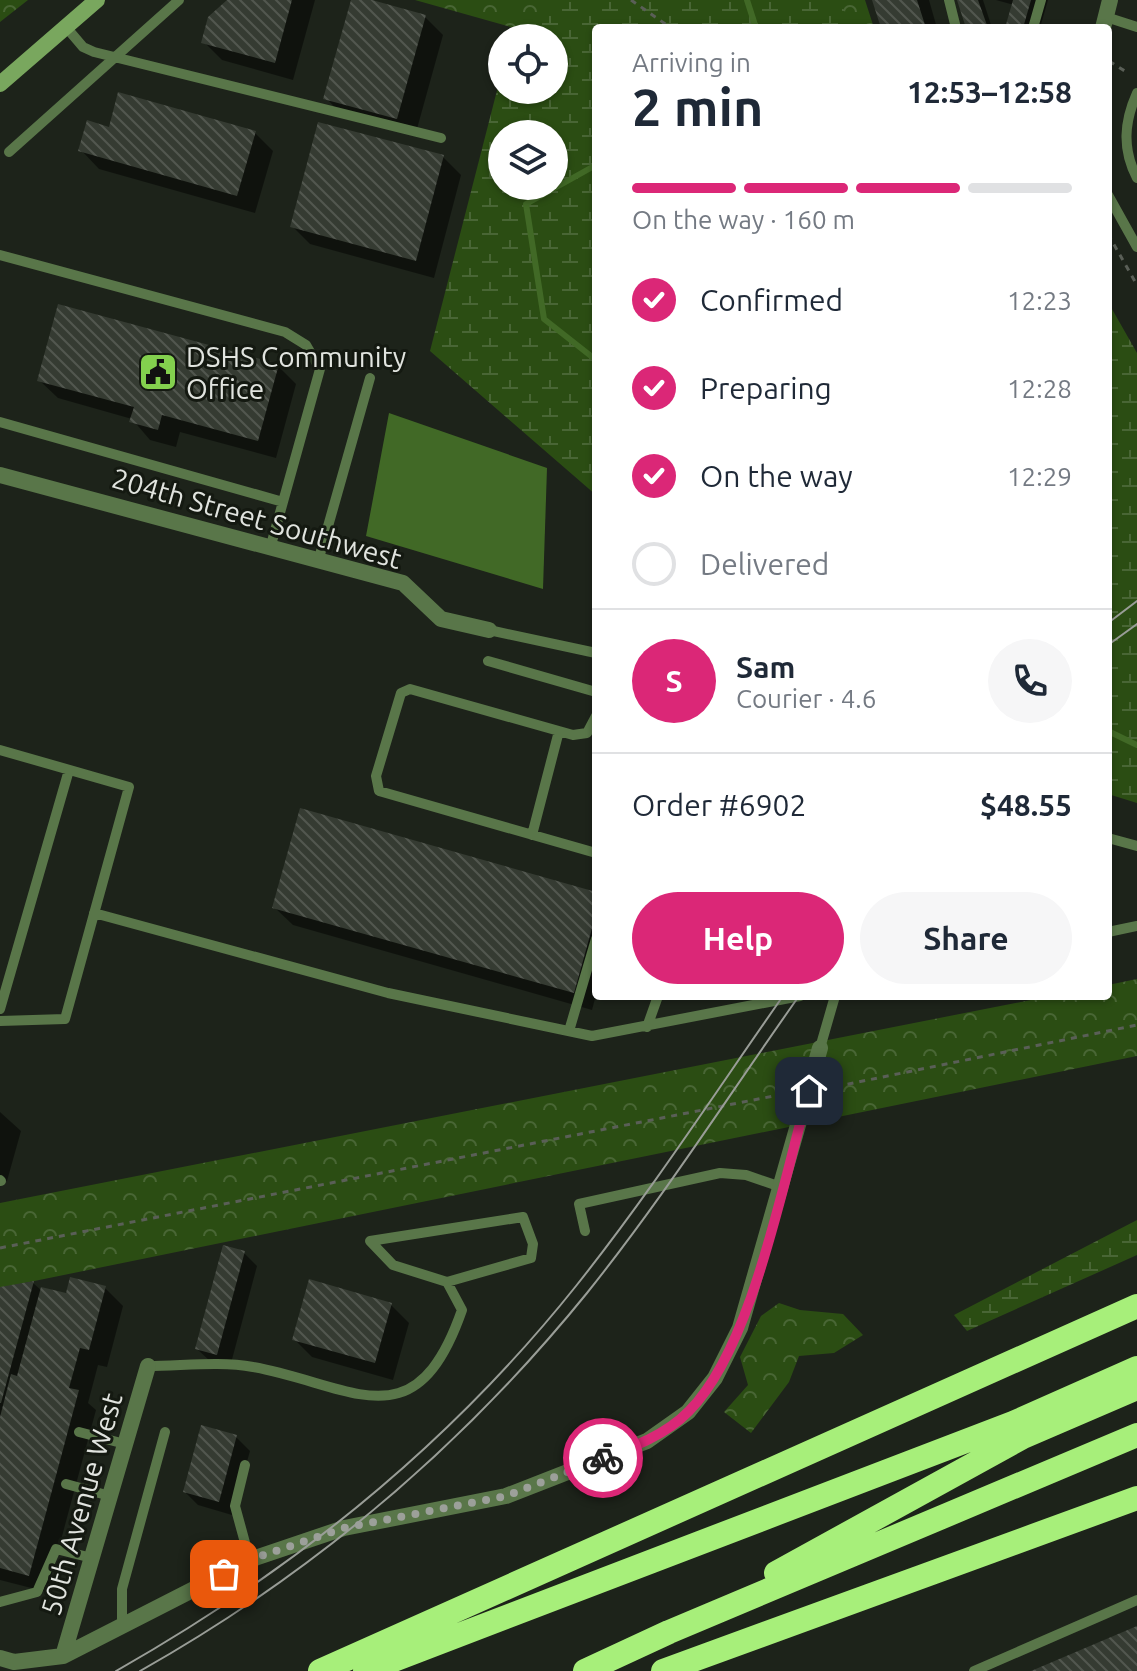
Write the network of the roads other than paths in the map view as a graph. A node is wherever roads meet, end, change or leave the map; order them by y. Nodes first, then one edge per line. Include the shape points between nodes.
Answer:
1 (97, 0) edge
2 (179, 0) edge
3 (949, 0) edge
4 (1041, 0) edge
5 (1110, 0) edge
6 (1104, 23) edge
7 (955, 24) edge
8 (1034, 24) edge
9 (66, 27) junction
10 (1137, 27) edge
11 (112, 56) junction
12 (0, 84) edge
13 (1137, 93) edge
14 (441, 138) dead end
15 (1132, 142) edge
16 (9, 152) dead end
17 (1137, 178) edge
18 (1112, 202) edge
19 (1137, 247) edge
20 (0, 255) edge
21 (370, 378) dead end
22 (0, 422) edge
23 (0, 475) edge
24 (283, 502) junction
25 (271, 545) junction
26 (319, 558) junction
27 (489, 630) joint
28 (592, 652) edge
29 (488, 661) dead end
30 (592, 691) edge
31 (592, 724) edge
32 (559, 731) junction
33 (0, 750) edge
34 (69, 770) junction
35 (532, 835) junction
36 (1112, 839) edge
37 (1137, 846) edge
38 (592, 852) edge
39 (94, 913) junction
40 (1137, 926) edge
41 (1112, 931) edge
42 (592, 953) edge
43 (657, 1000) edge
44 (780, 1000) edge
45 (834, 1000) edge
46 (0, 1009) edge
47 (0, 1021) edge
48 (647, 1027) junction
49 (569, 1031) junction
50 (820, 1048) joint
51 (781, 1187) junction
52 (585, 1231) dead end
53 (447, 1282) junction
54 (1137, 1306) edge
55 (148, 1366) joint
56 (1137, 1368) edge
57 (1137, 1388) edge
58 (79, 1432) dead end
59 (165, 1432) dead end
60 (1137, 1435) edge
61 (125, 1444) junction
62 (245, 1465) dead end
63 (66, 1484) dead end
64 (110, 1496) junction
65 (1137, 1498) edge
66 (92, 1558) junction
67 (250, 1561) junction
68 (1137, 1600) edge
69 (0, 1602) edge
70 (122, 1626) junction
71 (669, 1632) junction
72 (63, 1656) junction
73 (0, 1658) edge
74 (320, 1671) edge
75 (365, 1671) edge
76 (585, 1671) edge
77 (663, 1671) edge
78 (974, 1671) edge

1 - 9 street
2 - 11 lane
3 - 7 lane
4 - 8 lane
5 - 6 street
6 - 10 lane
9 - 11 lane via 83,47
9 - 12 street
11 - 14 lane
11 - 16 lane
13 - 15 lane via 1127,119
15 - 17 lane via 1128,160
18 - 19 lane
20 - 24 lane via 285,332 306,345 320,369
21 - 26 lane
22 - 24 lane
23 - 25 street, 204th Street Southwest
24 - 25 lane
25 - 26 street, 204th Street Southwest
26 - 27 street, 204th Street Southwest via 403,583 441,619
27 - 28 lane
29 - 30 lane
31 - 32 lane via 587,733
32 - 35 lane
32 - 35 lane via 410,689 401,693 376,776 379,791
33 - 34 lane
34 - 39 lane via 129,787
34 - 46 lane
35 - 38 lane
36 - 37 lane
39 - 47 lane via 65,1019
39 - 49 lane via 388,993
40 - 41 lane
42 - 49 lane
43 - 48 lane
44 - 48 lane
45 - 50 lane
48 - 49 lane via 592,1036
50 - 51 street
51 - 52 lane via 720,1173 579,1204
51 - 67 street via 740,1328 715,1378 688,1412 647,1441 506,1496 344,1528
53 - 53 lane via 393,1265 370,1241 523,1217 533,1244 531,1258
53 - 55 lane via 462,1310 455,1329 430,1369 399,1396 372,1399 251,1367
54 - 74 highway
55 - 61 street, 50th Avenue West
56 - 75 highway via 1013,1423
57 - 71 highway via 1023,1437
58 - 61 lane
59 - 70 lane via 122,1589
60 - 71 highway
61 - 64 street, 50th Avenue West
62 - 67 lane via 235,1506
63 - 64 lane
64 - 66 street, 50th Avenue West
65 - 77 highway
66 - 69 lane via 56,1549 37,1592
66 - 72 street, 50th Avenue West
67 - 70 street
68 - 78 lane
70 - 72 street
71 - 76 highway
72 - 73 street via 14,1662

